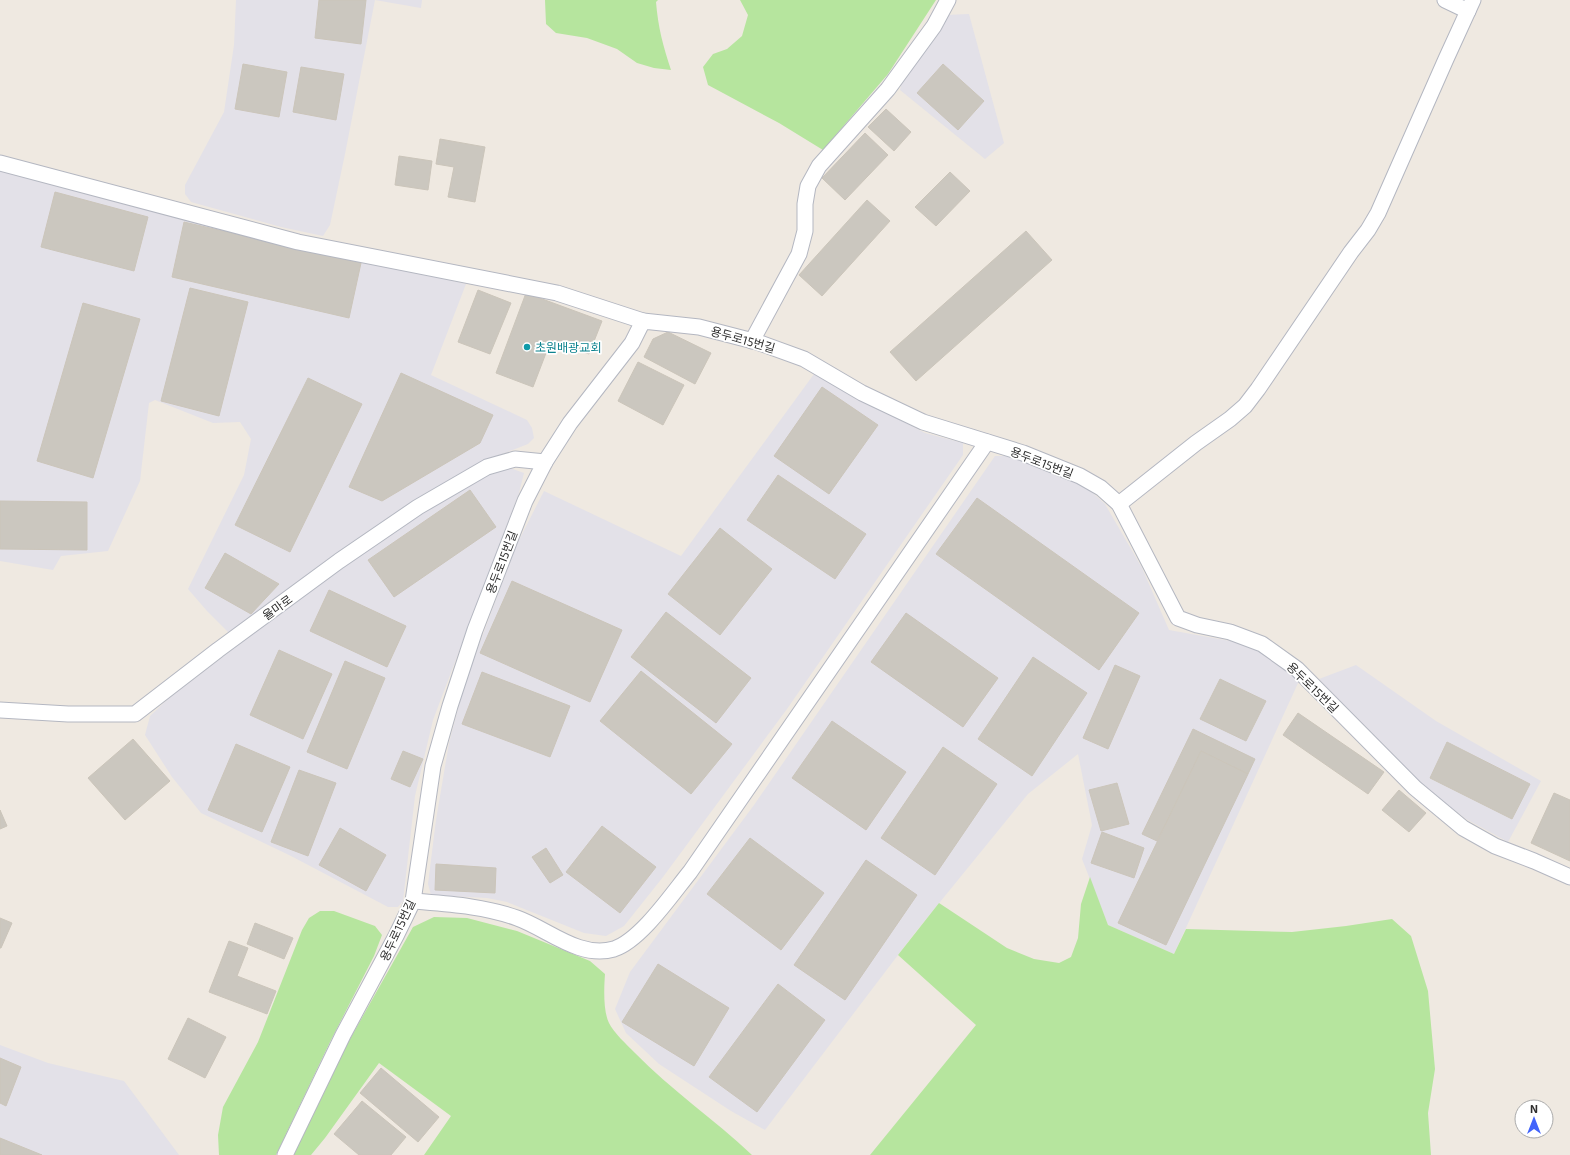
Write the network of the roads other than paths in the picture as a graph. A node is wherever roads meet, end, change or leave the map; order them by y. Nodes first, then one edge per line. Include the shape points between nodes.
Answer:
1 (948, 0) edge
2 (1445, 0) edge
3 (1471, 5) edge
4 (0, 163) edge
5 (643, 321) junction
6 (752, 341) junction
7 (987, 442) junction
8 (545, 462) junction
9 (1119, 504) junction
10 (0, 710) edge
11 (1570, 877) edge
12 (413, 901) junction
13 (285, 1155) edge

1 - 6 lane via 934,26 888,89 819,166 808,186 799,254
2 - 3 lane
3 - 9 lane via 1378,213 1263,382 1245,406 1230,419 1196,442
4 - 5 lane via 298,242 558,293
5 - 6 lane, 용두로15번길 via 699,327
5 - 8 lane, 용두로15번길 via 632,343 570,423
6 - 7 lane, 용두로15번길 via 804,359 862,392 923,422
7 - 9 lane, 용두로15번길 via 1023,453 1080,476 1101,488
7 - 12 lane via 690,872 646,926 630,941 614,949 597,951 578,947 518,918 475,907
8 - 10 lane, 율마로 via 515,459 487,467 418,507 339,561 135,714
8 - 12 lane, 용두로15번길 via 525,501 500,562 450,706 433,766
9 - 11 lane, 용두로15번길 via 1178,618 1230,632 1262,644 1298,669 1415,788 1463,828 1495,846
12 - 13 lane, 용두로15번길 via 343,1035

